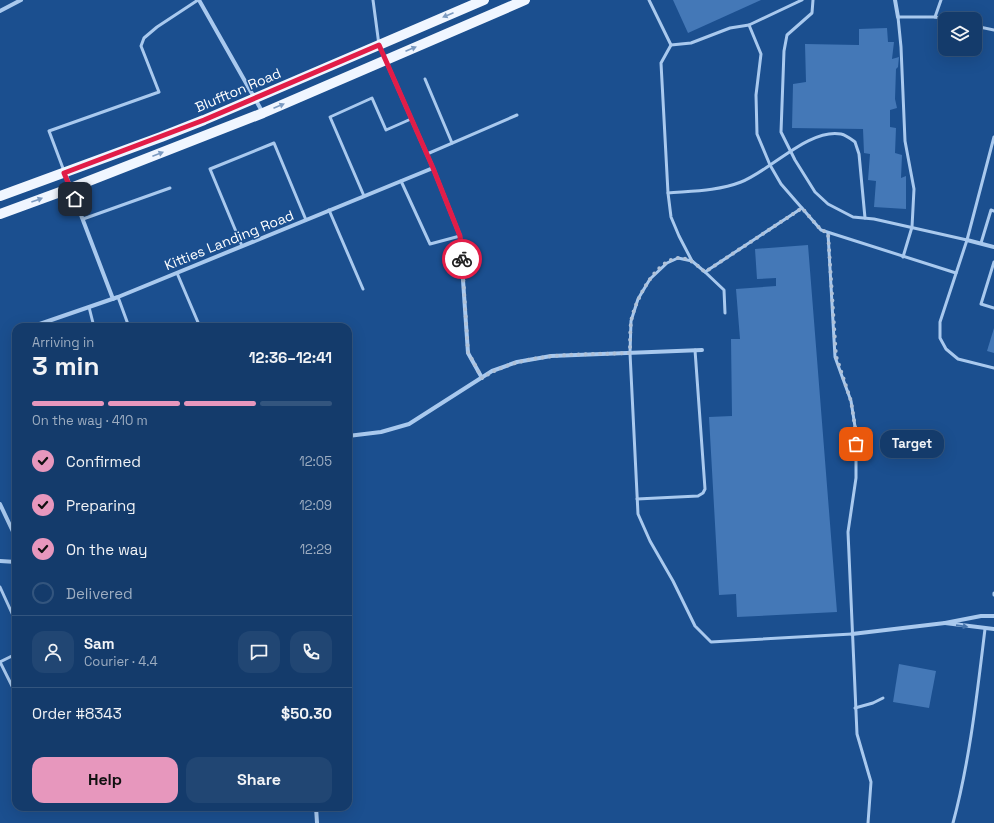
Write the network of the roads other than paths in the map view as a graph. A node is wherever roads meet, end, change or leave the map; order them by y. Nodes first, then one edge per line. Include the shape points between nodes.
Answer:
1 (21, 0) edge
2 (199, 0) edge
3 (373, 0) edge
4 (484, 0) edge
5 (525, 0) edge
6 (649, 0) edge
7 (802, 0) edge
8 (813, 0) edge
9 (895, 0) edge
10 (941, 0) edge
11 (0, 11) edge
12 (935, 17) junction
13 (898, 18) junction
14 (938, 18) edge
15 (750, 25) junction
16 (982, 27) edge
17 (994, 30) edge
18 (379, 45) junction
19 (671, 45) junction
20 (385, 60) junction
21 (425, 79) dead end
22 (254, 98) junction
23 (263, 113) junction
24 (517, 115) dead end
25 (411, 119) junction
26 (994, 137) edge
27 (452, 143) junction
28 (790, 151) junction
29 (427, 154) junction
30 (770, 165) junction
31 (433, 168) junction
32 (64, 173) junction
33 (402, 181) junction
34 (71, 188) junction
35 (170, 188) dead end
36 (668, 193) junction
37 (0, 196) edge
38 (364, 196) junction
39 (802, 208) junction
40 (329, 210) junction
41 (994, 211) edge
42 (0, 214) edge
43 (865, 218) junction
44 (83, 219) junction
45 (306, 220) junction
46 (912, 227) junction
47 (828, 233) junction
48 (460, 236) junction
49 (968, 240) junction
50 (981, 243) junction
51 (242, 246) junction
52 (994, 247) edge
53 (903, 256) junction
54 (692, 261) junction
55 (994, 262) edge
56 (993, 269) edge
57 (705, 272) junction
58 (177, 273) junction
59 (956, 273) junction
60 (363, 289) dead end
61 (116, 298) junction
62 (88, 307) junction
63 (994, 308) edge
64 (725, 313) dead end
65 (42, 323) edge
66 (93, 323) edge
67 (127, 323) edge
68 (198, 323) edge
69 (695, 350) junction
70 (702, 350) dead end
71 (630, 353) junction
72 (994, 368) edge
73 (482, 378) junction
74 (352, 436) edge
75 (638, 499) junction
76 (0, 504) edge
77 (12, 530) edge
78 (0, 561) edge
79 (12, 562) edge
80 (0, 587) edge
81 (12, 613) edge
82 (994, 616) edge
83 (945, 623) junction
84 (985, 629) junction
85 (994, 629) edge
86 (852, 634) junction
87 (12, 656) edge
88 (0, 662) edge
89 (12, 686) edge
90 (883, 698) dead end
91 (856, 708) junction
92 (316, 811) edge
93 (318, 823) edge
94 (868, 823) edge
95 (953, 823) edge

1 - 11 street
2 - 22 street
2 - 32 lane via 144,38 141,46 159,92 49,131
3 - 18 lane
4 -> 18 main road, Bluffton Road
20 -> 5 main road, Bluffton Road
6 - 19 lane
7 - 15 lane
8 - 28 lane via 812,12 787,35 784,51 781,132
9 - 13 street
10 - 12 lane
12 - 13 lane
12 - 14 lane
13 - 46 lane via 905,141 914,189
15 - 19 lane via 730,28 691,43
15 - 30 lane via 761,54 756,95 757,134
16 - 17 lane
18 - 20 lane
18 - 22 main road, Bluffton Road
19 - 36 lane via 662,63
23 -> 20 main road, Bluffton Road
20 - 25 street
21 - 27 lane
22 - 23 street
22 - 32 main road, Bluffton Road via 161,137
34 -> 23 main road, Bluffton Road
24 - 27 lane
25 - 29 street
25 - 38 lane via 386,130 372,98 330,117
26 - 49 lane
27 - 29 lane
28 - 30 lane
28 - 43 lane via 815,192 828,204 853,217
28 - 43 lane via 824,134 842,134 855,142
29 - 31 street
30 - 36 lane via 742,182 724,188
30 - 39 lane via 781,184
31 - 33 street, Kitties Landing Road
31 - 48 street
32 - 34 street
32 - 37 main road, Bluffton Road
33 - 38 street, Kitties Landing Road
33 - 48 lane via 430,244
42 -> 34 main road, Bluffton Road
34 - 44 street
35 - 44 lane
36 - 54 lane via 671,217
38 - 40 street, Kitties Landing Road
39 - 47 lane via 821,230
39 - 57 lane
40 - 45 street, Kitties Landing Road
40 - 60 lane
41 - 50 lane via 991,210
43 - 46 lane
44 - 61 street
45 - 51 street, Kitties Landing Road
45 - 51 lane via 274,143 210,169
46 - 49 lane
46 - 53 lane
47 - 53 lane
47 - 86 lane via 836,356 851,401 856,433 856,478 848,532
48 - 73 street via 468,352
49 - 50 street
49 - 59 lane
50 - 52 street
51 - 58 street, Kitties Landing Road
53 - 59 lane
54 - 57 lane
54 - 71 lane via 678,258 667,263 650,279 638,299 631,322
55 - 56 lane
56 - 63 lane via 982,304
57 - 64 lane via 724,290
58 - 61 street, Kitties Landing Road
58 - 68 lane
59 - 72 lane via 940,322 940,338 946,349 958,359
61 - 62 street, Kitties Landing Road
61 - 67 lane
62 - 65 street, Kitties Landing Road
62 - 66 lane
69 - 70 street
69 - 71 street
69 - 75 lane via 705,489 698,496
71 - 73 street via 551,356 517,362 492,371
71 - 75 lane
73 - 74 street via 409,424 381,432
75 - 86 lane via 638,514 650,541 695,626 711,642
76 - 77 street
78 - 79 street
80 - 81 lane
82 - 83 street
83 -> 84 street
83 - 86 street
84 - 85 street
84 - 95 lane via 974,720 962,790
86 - 91 lane
87 - 88 lane
88 - 89 lane
90 - 91 lane
91 - 94 lane via 857,734 871,782
92 - 93 street

